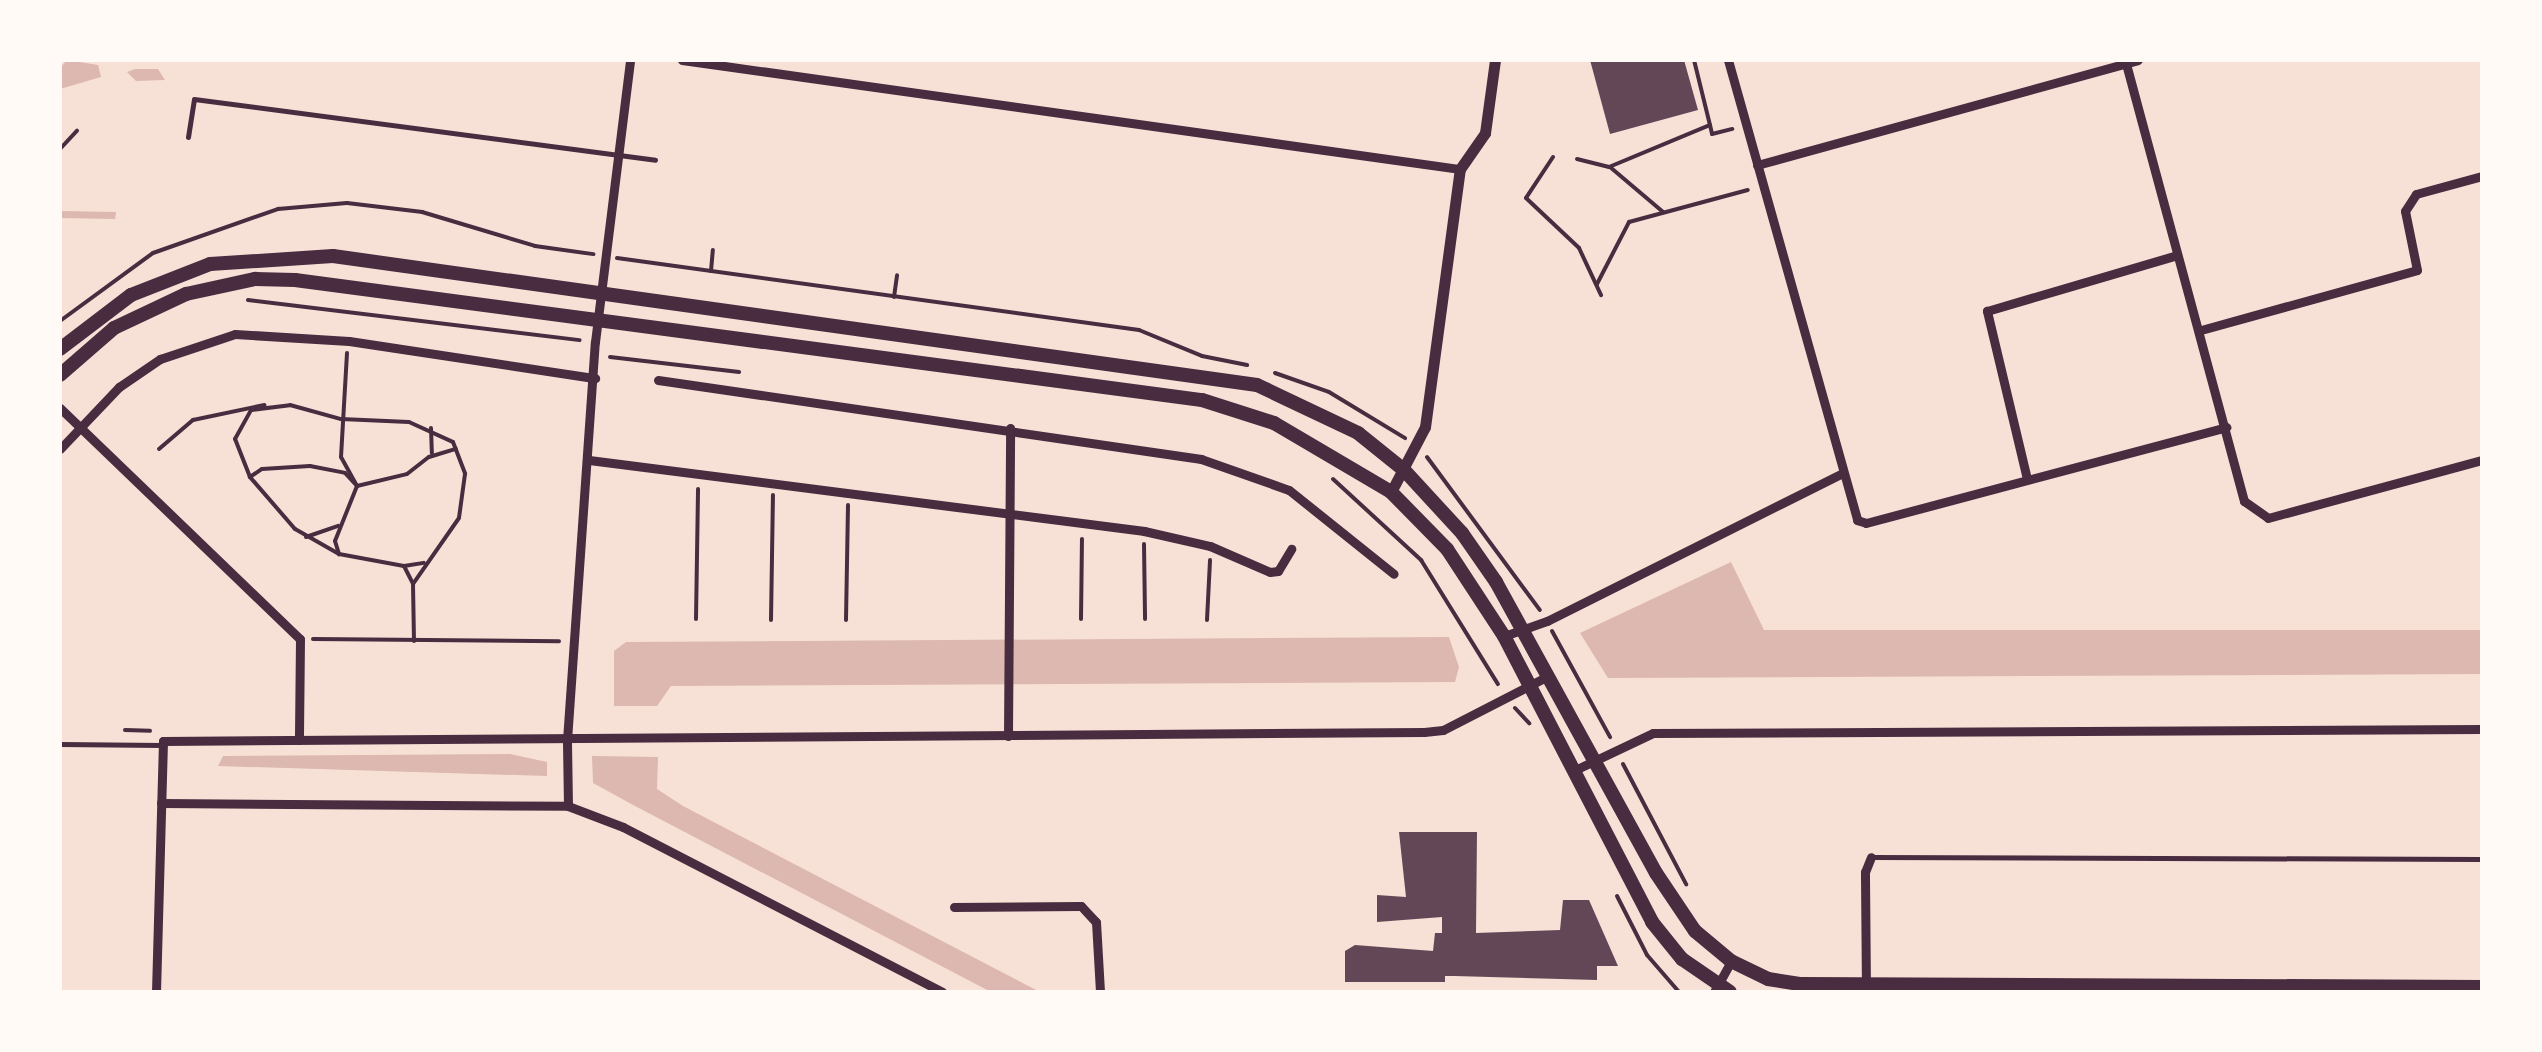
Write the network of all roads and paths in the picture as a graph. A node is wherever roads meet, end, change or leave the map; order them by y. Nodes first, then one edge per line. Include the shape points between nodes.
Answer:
1 (630, 60) edge
2 (682, 60) edge
3 (1495, 60) edge
4 (1694, 60) edge
5 (1728, 60) edge
6 (2138, 60) edge
7 (2126, 62) edge
8 (1746, 125) junction
9 (1710, 126) junction
10 (77, 131) dead end
11 (188, 137) dead end
12 (60, 149) edge
13 (619, 155) junction
14 (1553, 157) dead end
15 (655, 160) dead end
16 (1578, 160) dead end
17 (1758, 165) junction
18 (1609, 167) junction
19 (1460, 169) junction
20 (2482, 176) edge
21 (1763, 186) junction
22 (1663, 212) junction
23 (712, 250) dead end
24 (2177, 255) junction
25 (610, 257) junction
26 (711, 271) dead end
27 (898, 275) dead end
28 (1597, 284) junction
29 (605, 291) junction
30 (1602, 295) dead end
31 (894, 297) dead end
32 (600, 316) junction
33 (60, 321) edge
34 (2200, 330) junction
35 (349, 341) junction
36 (60, 348) edge
37 (595, 358) junction
38 (740, 372) dead end
39 (60, 375) edge
40 (595, 378) junction
41 (658, 380) dead end
42 (268, 406) junction
43 (60, 408) edge
44 (341, 420) junction
45 (2226, 427) junction
46 (431, 428) junction
47 (1010, 428) junction
48 (78, 430) junction
49 (60, 449) edge
50 (159, 449) dead end
51 (456, 449) junction
52 (428, 457) junction
53 (589, 460) junction
54 (2482, 460) edge
55 (1404, 470) junction
56 (700, 474) junction
57 (1841, 474) junction
58 (250, 477) junction
59 (2028, 479) junction
60 (774, 484) junction
61 (358, 486) junction
62 (1391, 492) junction
63 (849, 496) junction
64 (1008, 516) junction
65 (1082, 524) junction
66 (338, 526) junction
67 (1144, 531) junction
68 (306, 538) junction
69 (1210, 546) junction
70 (1291, 549) dead end
71 (339, 554) junction
72 (426, 563) junction
73 (404, 566) junction
74 (1394, 574) dead end
75 (414, 584) junction
76 (696, 619) dead end
77 (1081, 619) dead end
78 (1145, 619) dead end
79 (770, 620) dead end
80 (846, 620) dead end
81 (1208, 620) dead end
82 (1522, 628) junction
83 (1504, 636) junction
84 (300, 639) junction
85 (414, 640) junction
86 (574, 641) junction
87 (1548, 676) junction
88 (1530, 685) junction
89 (1506, 697) junction
90 (1590, 704) dead end
91 (2482, 729) edge
92 (1537, 733) dead end
93 (1008, 736) junction
94 (300, 740) junction
95 (567, 740) junction
96 (162, 743) junction
97 (60, 744) edge
98 (1616, 749) junction
99 (1594, 760) junction
100 (1575, 770) junction
101 (160, 804) junction
102 (568, 806) junction
103 (1872, 857) joint
104 (2482, 858) edge
105 (1692, 895) dead end
106 (954, 907) dead end
107 (1731, 962) junction
108 (2482, 987) edge
109 (1994, 988) edge
110 (1866, 989) edge
111 (1720, 990) edge
112 (939, 991) edge
113 (156, 992) edge
114 (1100, 992) edge

1 - 13 street
2 - 19 street
3 - 19 street via 1485,133
4 - 9 path
5 - 8 street
6 - 7 street
7 - 17 street
7 - 24 street
8 - 9 path via 1712,134
8 - 17 street
9 - 18 path
10 - 12 path
11 - 13 lane via 194,99
13 - 15 lane
13 - 25 street
14 - 28 path via 1526,198 1579,248
16 - 18 path
17 - 21 street
18 - 22 path via 1628,176
19 - 55 street via 1425,427
20 - 34 street via 2416,194 2405,210 2417,270
21 - 22 path
21 - 57 street
22 - 28 path via 1625,226
23 - 26 path
24 - 34 street
24 - 59 street via 1987,311
25 - 29 street
25 - 33 path via 535,246 422,212 347,203 278,209 153,253
27 - 31 path
28 - 30 path
29 - 32 street
29 - 36 main road via 334,256 246,258 210,264 131,295
29 - 55 main road via 1258,384 1358,434
32 - 37 street
32 - 39 main road via 255,279 141,312
32 - 62 main road via 1202,400 1274,423
34 - 45 street
35 - 40 street
35 - 44 path
35 - 48 street via 235,334 186,346 119,388
37 - 38 path
37 - 40 street
40 - 53 street
41 - 47 street
42 - 44 path via 310,408
42 - 50 path via 256,403 193,420
42 - 58 path via 250,410 236,430
43 - 48 street
44 - 46 path
44 - 61 path via 341,457
45 - 54 street via 2244,501 2268,518
45 - 59 street
46 - 51 path
46 - 52 path
47 - 64 street
47 - 74 street via 1201,459 1263,480 1316,506
48 - 49 street
48 - 84 street
51 - 52 path
51 - 72 path via 465,474 459,518
52 - 61 path via 407,474
53 - 56 street
53 - 86 street
55 - 62 street
55 - 82 main road via 1462,534
56 - 60 street
56 - 76 path
57 - 59 street via 1851,512 1866,523
57 - 82 street via 1547,622
58 - 61 path via 310,466 344,473
58 - 68 path
60 - 63 street
60 - 79 path
61 - 66 path
62 - 83 main road via 1459,563
63 - 64 street
63 - 80 path
64 - 65 street
64 - 93 street
65 - 67 street
65 - 77 path
66 - 68 path
66 - 71 path
67 - 69 street
67 - 78 path
68 - 71 path
69 - 70 street via 1270,572 1278,571
69 - 81 path
71 - 73 path
72 - 73 path
72 - 75 path
73 - 75 path
75 - 85 path
82 - 83 street
82 - 87 main road
83 - 88 main road
84 - 85 path
84 - 94 street
85 - 86 path
86 - 95 street
87 - 88 street
87 - 99 main road
88 - 89 street
88 - 100 main road
89 - 92 path
89 - 93 street via 1443,730 1424,732
90 - 98 path
91 - 98 street via 1653,733
93 - 95 street
94 - 95 street
94 - 96 street
95 - 102 street
96 - 97 lane
96 - 101 street
98 - 99 street
98 - 105 path
99 - 100 street
99 - 107 main road via 1683,916
100 - 111 main road via 1652,922
101 - 102 street
101 - 113 street
102 - 112 street via 623,827
103 - 104 lane
103 - 110 street via 1865,872
106 - 114 street via 1081,906 1096,922
107 - 110 main road via 1768,979
107 - 111 street
108 - 109 main road
109 - 110 main road

